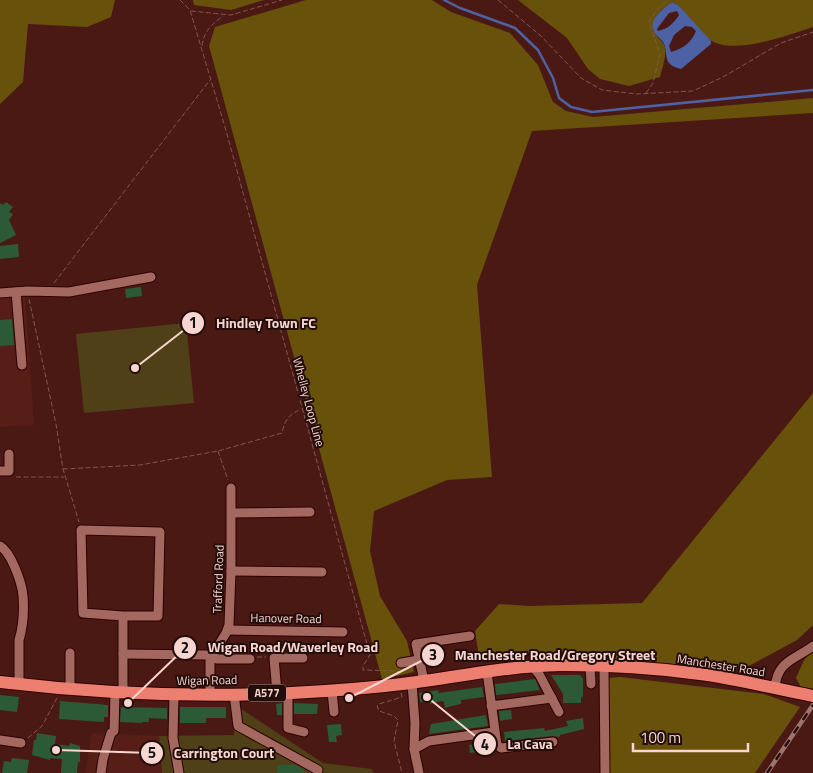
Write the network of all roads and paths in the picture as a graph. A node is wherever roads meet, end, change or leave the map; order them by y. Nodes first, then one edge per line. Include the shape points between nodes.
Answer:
1 (180, 0) edge
2 (282, 0) edge
3 (498, 0) edge
4 (668, 0) edge
5 (190, 10) junction
6 (224, 15) junction
7 (813, 32) edge
8 (201, 46) junction
9 (211, 79) junction
10 (646, 94) junction
11 (151, 278) dead end
12 (27, 291) junction
13 (47, 291) junction
14 (16, 292) junction
15 (0, 293) edge
16 (22, 365) dead end
17 (302, 408) junction
18 (218, 452) junction
19 (9, 454) dead end
20 (63, 469) junction
21 (7, 475) edge
22 (65, 477) junction
23 (231, 488) joint
24 (310, 511) dead end
25 (232, 513) junction
26 (81, 530) junction
27 (0, 546) edge
28 (231, 571) junction
29 (322, 572) dead end
30 (123, 616) junction
31 (228, 630) junction
32 (343, 633) dead end
33 (470, 636) dead end
34 (813, 646) edge
35 (70, 653) dead end
36 (124, 654) junction
37 (210, 657) junction
38 (274, 658) junction
39 (303, 658) dead end
40 (250, 659) joint
41 (419, 660) junction
42 (400, 663) dead end
43 (590, 666) junction
44 (533, 667) junction
45 (604, 667) junction
46 (487, 672) junction
47 (398, 678) dead end
48 (0, 682) edge
49 (418, 682) junction
50 (19, 684) junction
51 (591, 684) dead end
52 (66, 688) junction
53 (775, 688) junction
54 (332, 691) junction
55 (401, 691) dead end
56 (119, 692) junction
57 (282, 693) junction
58 (174, 694) junction
59 (234, 694) junction
60 (210, 695) junction
61 (813, 696) edge
62 (552, 698) junction
63 (491, 706) junction
64 (334, 712) dead end
65 (559, 712) dead end
66 (304, 732) dead end
67 (494, 732) junction
68 (0, 740) edge
69 (553, 742) dead end
70 (21, 743) joint
71 (414, 749) junction
72 (418, 768) edge
73 (318, 770) dead end
74 (101, 773) edge
75 (179, 773) edge
76 (402, 773) edge
77 (605, 773) edge

1 - 5 path, Whelley Loop Line
2 - 6 path
3 - 10 path via 541,36 581,78 602,90
4 - 10 path via 648,22 660,54 653,83
5 - 6 path
5 - 8 path, Whelley Loop Line
6 - 8 path via 209,26
7 - 10 path via 780,43 694,91
8 - 9 path, Whelley Loop Line
9 - 13 path
9 - 17 path, Whelley Loop Line
11 - 13 street via 69,292
12 - 13 street
12 - 14 street
12 - 20 path
14 - 15 street
14 - 16 street
17 - 18 path via 289,415 282,433
17 - 47 path, Whelley Loop Line via 370,655 363,670 398,671
18 - 20 path via 140,465
18 - 23 path
19 - 21 street
20 - 22 path
21 - 22 path
22 - 26 path
23 - 25 street, Trafford Road
24 - 25 street
25 - 28 street, Trafford Road
26 - 30 street via 83,614
26 - 30 street via 160,532 158,616
27 - 50 street via 11,559 23,598
28 - 29 street
28 - 31 street, Trafford Road
30 - 36 street
31 - 32 street, Hanover Road
31 - 37 street, Trafford Road
33 - 41 street via 416,644
34 - 53 street via 781,667
35 - 52 street
36 - 37 street
36 - 56 street
37 - 40 street
37 - 60 street
38 - 39 street
38 - 40 path
38 - 57 street
41 - 42 street
41 - 49 street
43 - 44 highway, Manchester Road / A577
43 - 45 highway, Manchester Road / A577
43 - 51 street
44 - 46 highway, Wigan Road / A577
44 - 62 street
45 - 53 highway, Manchester Road / A577 via 701,674
45 - 77 street
46 - 49 highway, Wigan Road / A577
46 - 63 street
48 - 50 highway, Wigan Road / A577
49 - 54 highway, Wigan Road / A577
49 - 71 street
50 - 52 highway, Wigan Road / A577
52 - 56 highway, Wigan Road / A577
52 - 70 path via 42,726
53 - 61 highway, Manchester Road / A577
54 - 57 highway, Wigan Road / A577
54 - 64 street
55 - 76 path via 402,697 379,704 377,708 398,720 394,740
56 - 58 highway, Wigan Road / A577
56 - 74 street via 114,731 108,741
57 - 59 highway, Wigan Road / A577
57 - 66 street via 288,728
58 - 60 highway, Wigan Road / A577
58 - 75 street via 173,738
59 - 60 highway, Wigan Road / A577
59 - 73 street via 238,726
62 - 63 street
62 - 65 street
63 - 67 street
67 - 69 street via 501,748
67 - 71 street via 429,741
68 - 70 street
71 - 72 street

